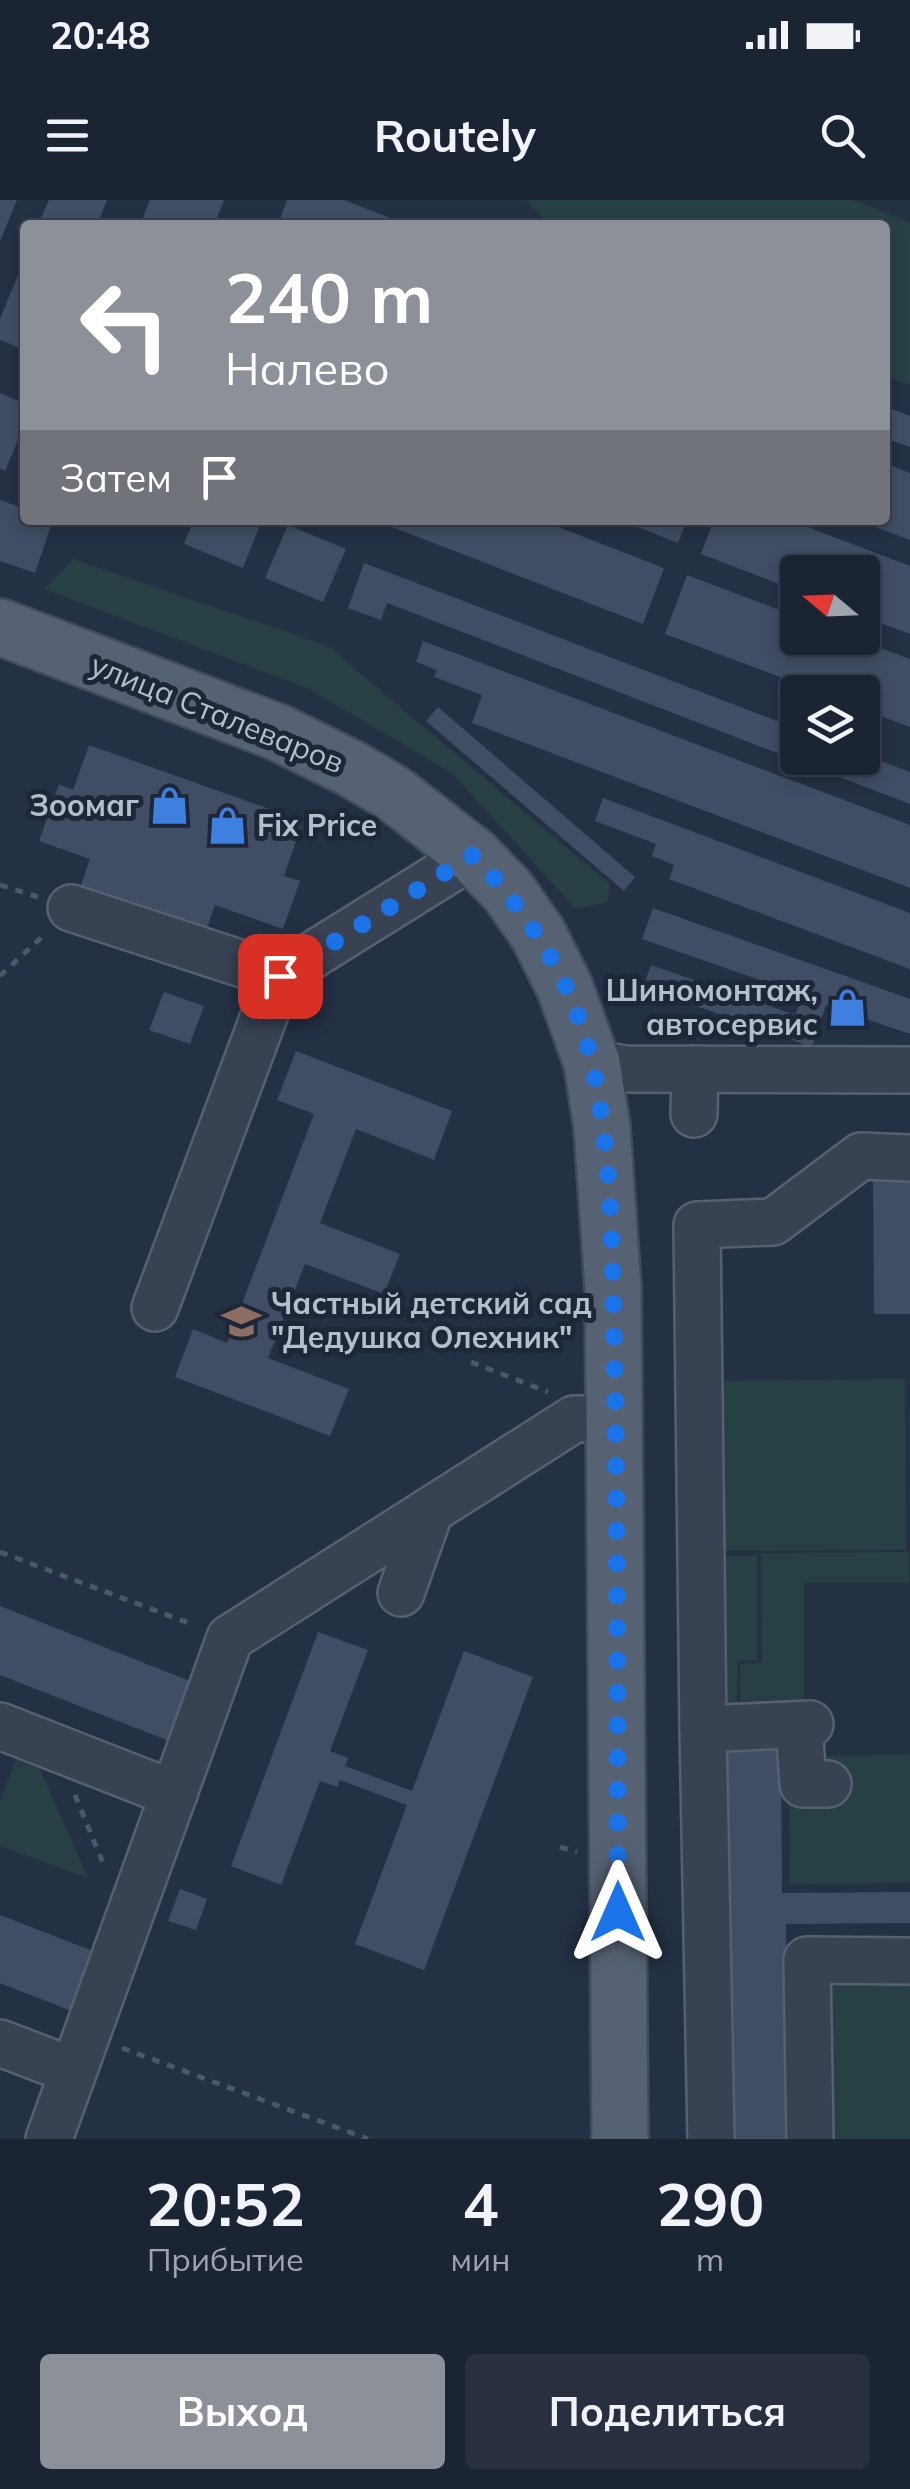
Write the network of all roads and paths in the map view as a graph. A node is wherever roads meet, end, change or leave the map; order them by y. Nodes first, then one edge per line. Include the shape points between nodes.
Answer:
1 (0, 626) edge
2 (473, 855) junction
3 (71, 908) joint
4 (0, 976) edge
5 (280, 976) junction
6 (592, 1063) junction
7 (695, 1069) junction
8 (910, 1070) edge
9 (694, 1114) dead end
10 (910, 1158) edge
11 (155, 1308) dead end
12 (470, 1362) dead end
13 (557, 1395) dead end
14 (615, 1419) junction
15 (430, 1511) junction
16 (0, 1552) edge
17 (401, 1593) dead end
18 (230, 1638) junction
19 (0, 1726) edge
20 (702, 1729) junction
21 (55, 1748) junction
22 (828, 1784) dead end
23 (174, 1794) junction
24 (560, 1847) dead end
25 (577, 1852) dead end
26 (128, 1922) junction
27 (910, 1960) edge
28 (0, 2043) edge
29 (80, 2053) junction
30 (60, 2136) edge
31 (368, 2139) edge
32 (620, 2139) edge
33 (710, 2139) edge
34 (810, 2139) edge

1 - 2 main road, улица Сталеваров via 314,748 393,794
2 - 5 lane
2 - 6 main road, улица Сталеваров via 538,934
3 - 4 path
3 - 5 lane
5 - 11 lane
6 - 7 lane
6 - 14 main road, улица Сталеваров via 608,1200
7 - 8 lane
7 - 9 lane
10 - 20 lane via 861,1156 773,1222 697,1225
12 - 13 path
14 - 15 lane via 574,1419
14 - 32 main road, улица Сталеваров
15 - 17 lane
15 - 18 lane
16 - 18 path
18 - 23 lane
19 - 21 lane
20 - 22 lane via 804,1724 803,1784
20 - 33 lane
21 - 23 lane
21 - 26 path
23 - 26 lane
24 - 25 path
26 - 29 lane
27 - 34 lane via 808,1960
28 - 29 lane
29 - 30 lane
29 - 31 path

